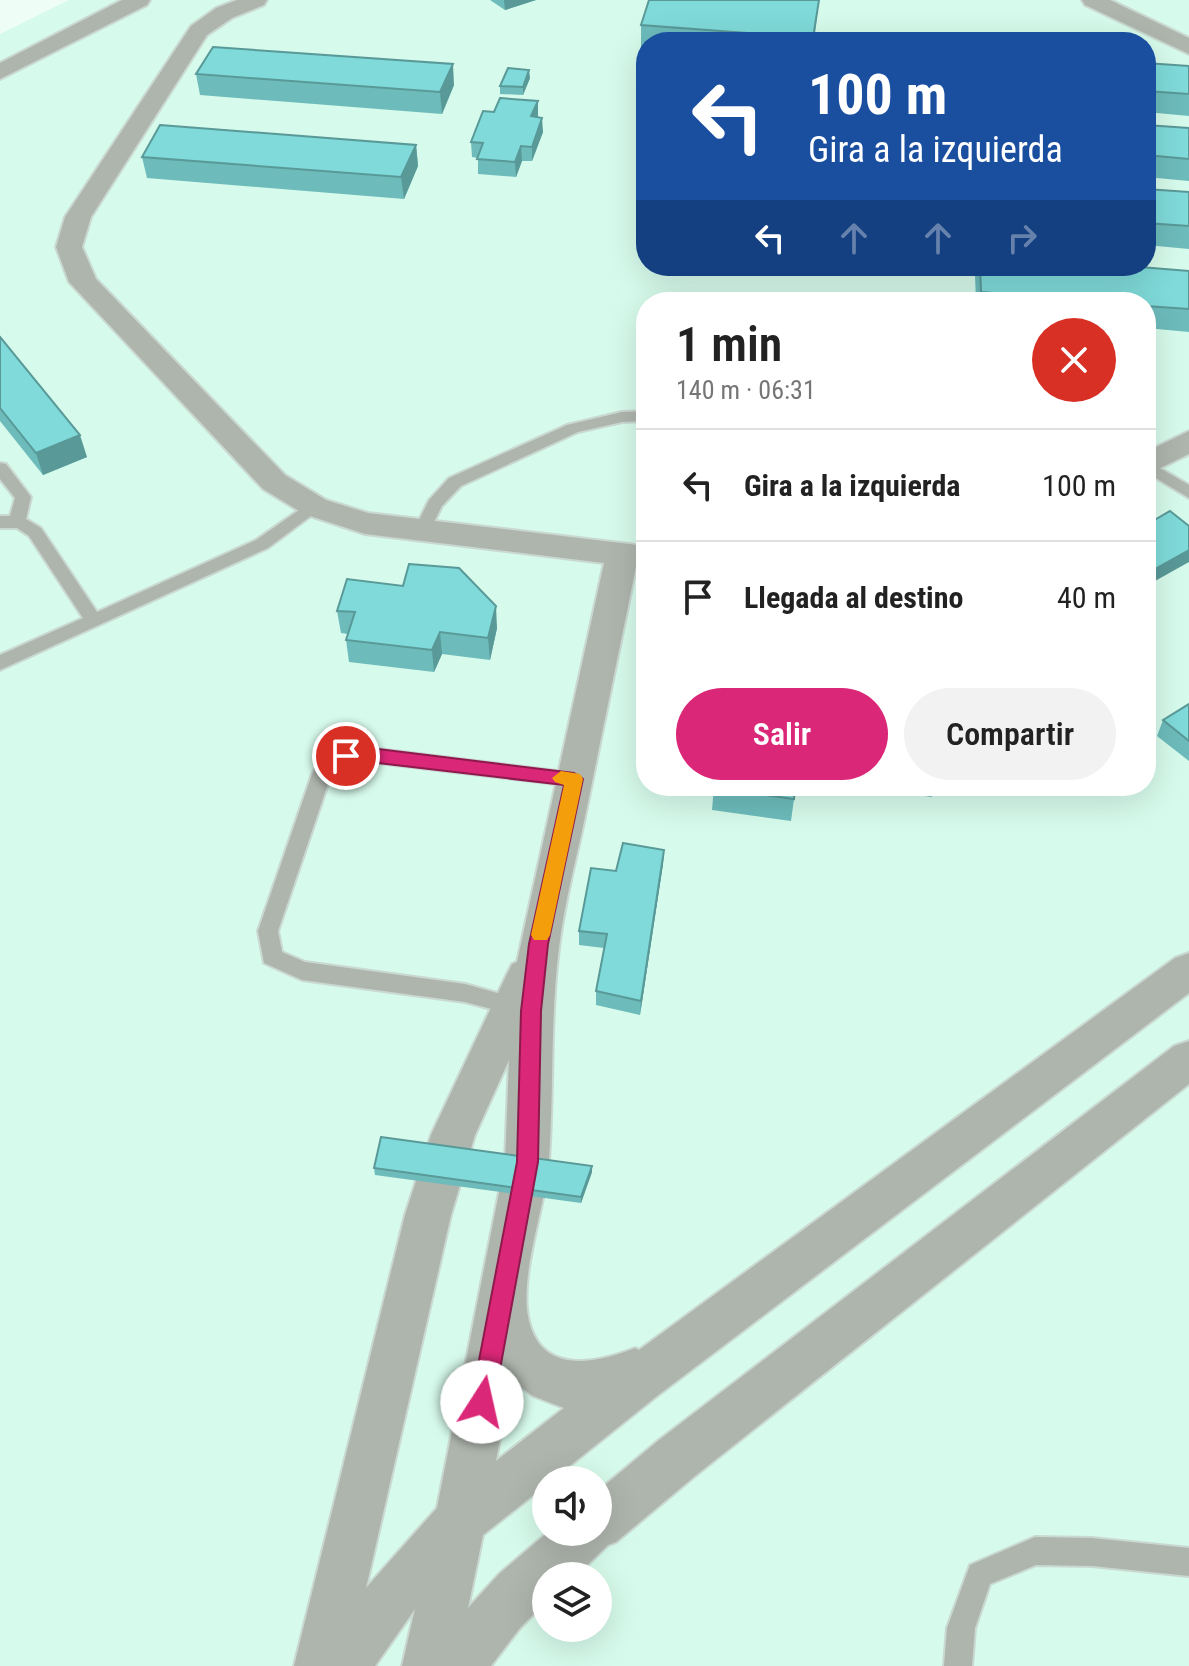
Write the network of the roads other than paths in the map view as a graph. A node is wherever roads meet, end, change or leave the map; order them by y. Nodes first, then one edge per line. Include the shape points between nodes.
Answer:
1 (139, 0) edge
2 (256, 0) edge
3 (1093, 0) edge
4 (1189, 47) edge
5 (0, 72) edge
6 (636, 416) edge
7 (1189, 441) edge
8 (1156, 459) edge
9 (0, 468) edge
10 (1156, 472) edge
11 (1189, 493) edge
12 (315, 507) junction
13 (8, 522) edge
14 (422, 530) junction
15 (634, 555) edge
16 (94, 621) junction
17 (0, 663) edge
18 (574, 779) junction
19 (1189, 970) edge
20 (522, 1009) junction
21 (1189, 1059) edge
22 (504, 1282) junction
23 (690, 1342) junction
24 (612, 1512) edge
25 (460, 1521) junction
26 (571, 1546) edge
27 (1189, 1562) edge
28 (394, 1593) junction
29 (321, 1666) edge
30 (335, 1666) edge
31 (348, 1666) edge
32 (429, 1666) edge
33 (462, 1666) edge
34 (958, 1666) edge

1 - 5 street
2 - 12 street via 199,31 78,217 69,247 83,282 274,482
3 - 4 street
6 - 14 lane via 593,420 455,482 437,499
7 - 8 street
9 - 13 lane via 23,497
10 - 11 lane
12 - 14 street via 365,523
12 - 16 lane via 262,544
13 - 16 lane via 35,532
14 - 15 street
15 - 18 street
16 - 17 lane
18 - 20 street
18 - 20 lane via 346,756 322,774 268,931 272,957 302,971 465,993
19 - 23 street
20 - 22 street via 527,1162
20 - 29 street via 453,1135 428,1215
21 - 24 street
22 - 23 street via 504,1317 512,1344 528,1368 552,1383 607,1384
22 - 25 street
23 - 25 street
25 - 28 street
25 - 32 street
26 - 33 street via 518,1591
27 - 34 lane via 1035,1551 980,1575 961,1628
28 - 30 lane
28 - 31 street

